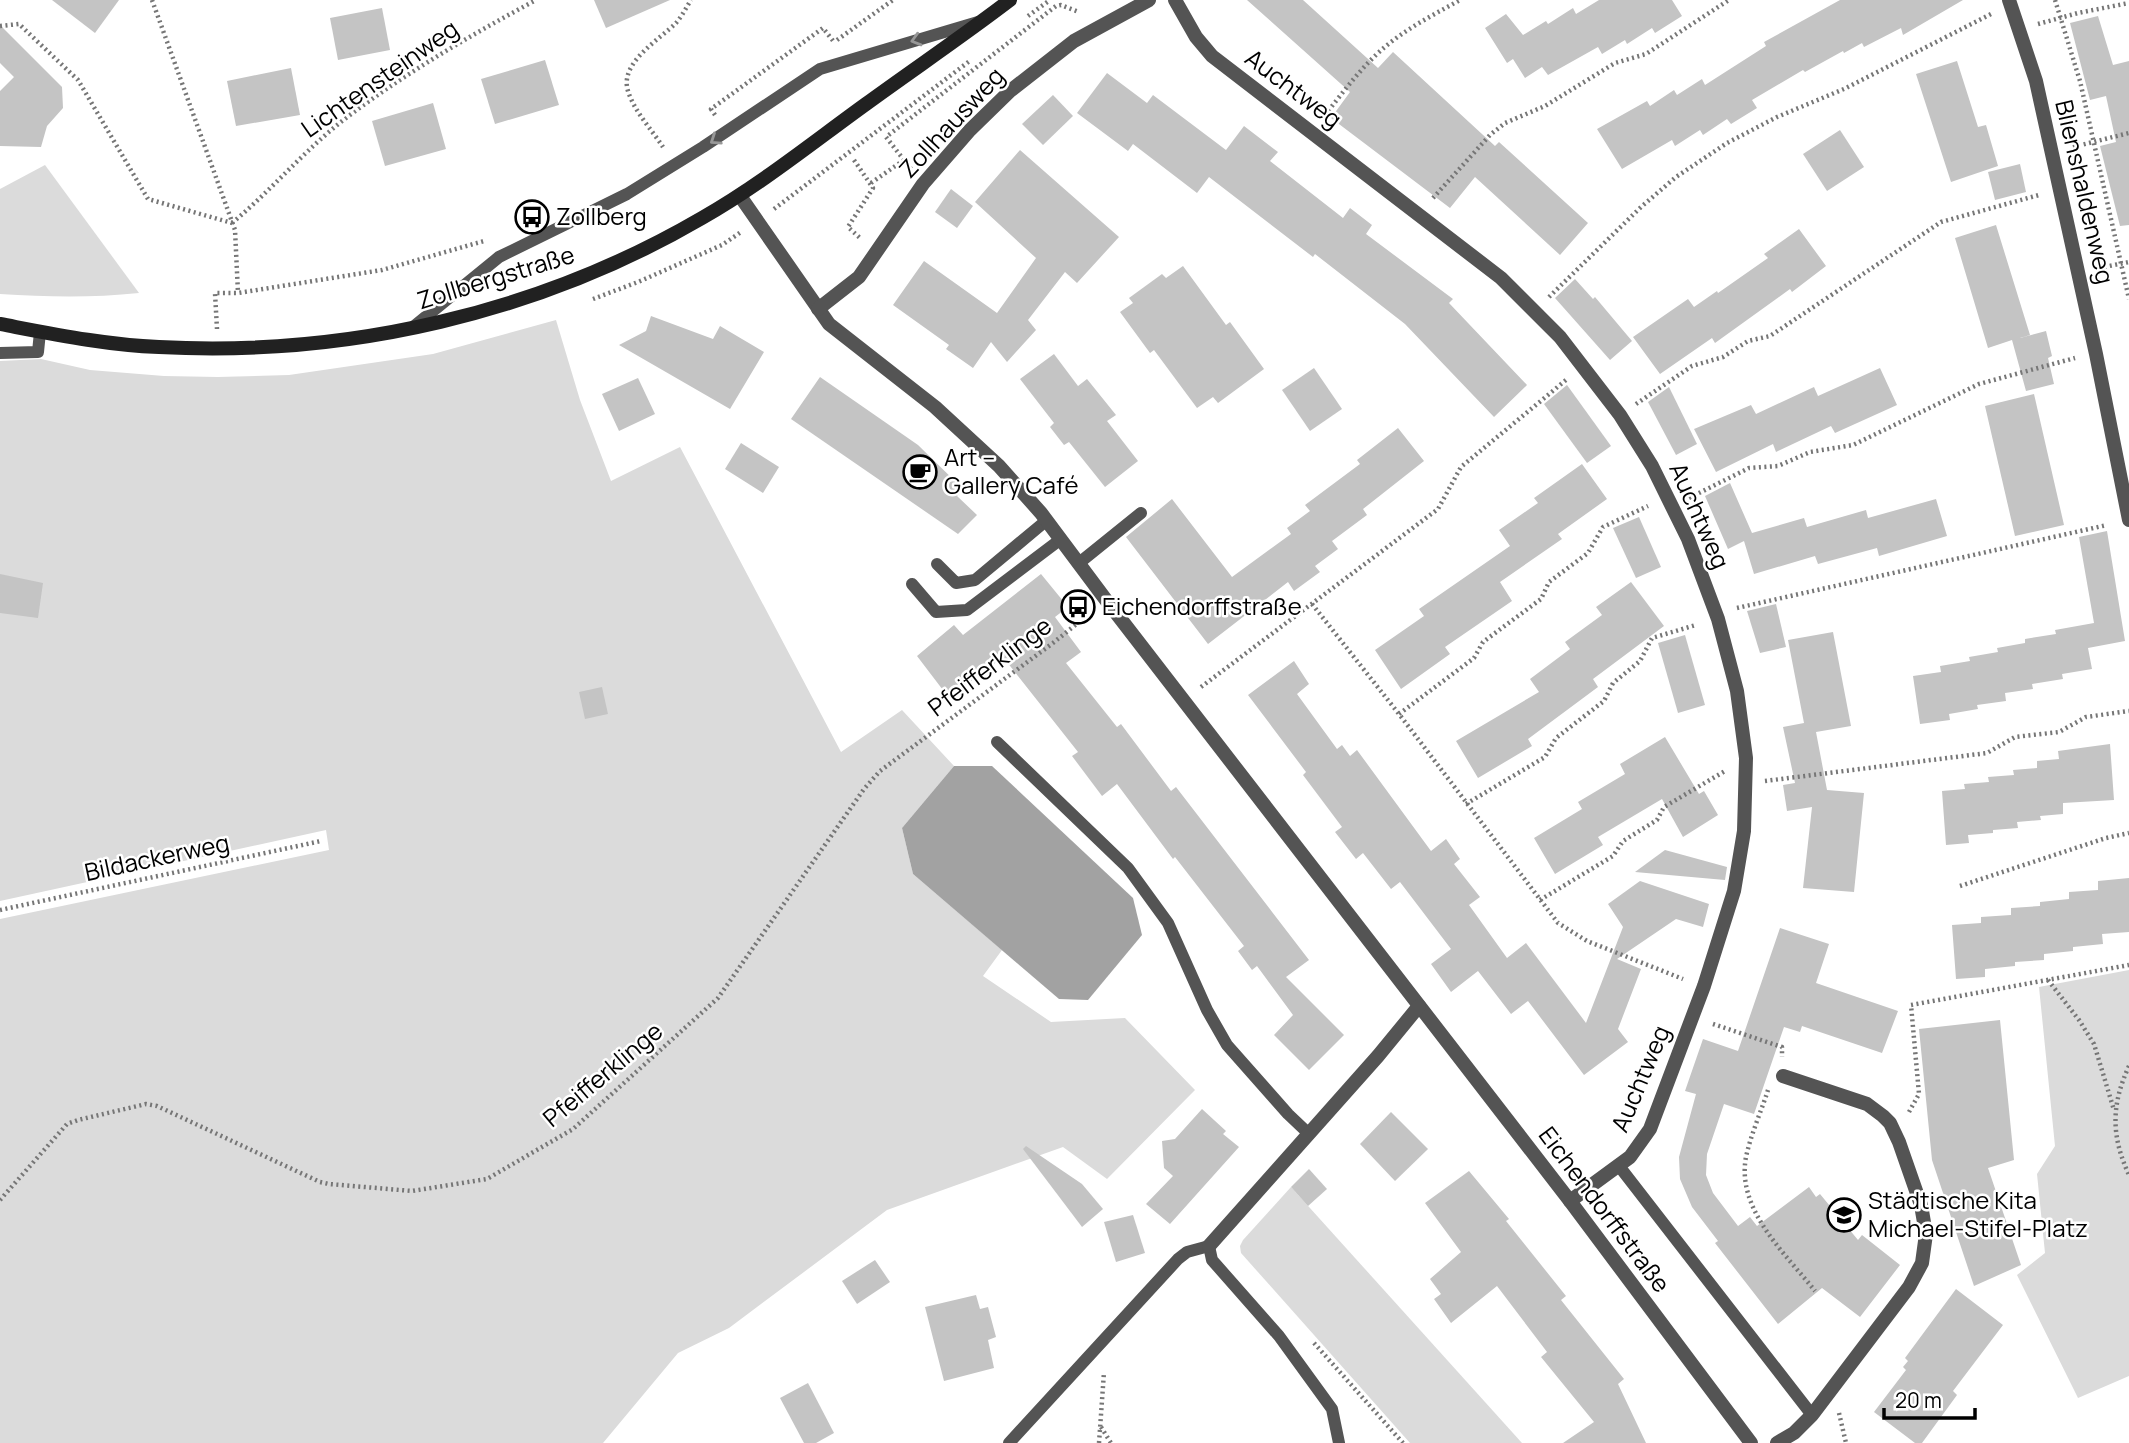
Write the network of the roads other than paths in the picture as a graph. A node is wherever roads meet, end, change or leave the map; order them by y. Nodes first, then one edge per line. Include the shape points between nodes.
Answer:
1 (1010, 0) edge
2 (1149, 0) edge
3 (1175, 0) edge
4 (2010, 2) edge
5 (982, 22) junction
6 (740, 196) junction
7 (818, 309) junction
8 (0, 324) edge
9 (412, 328) junction
10 (40, 332) junction
11 (0, 353) edge
12 (1141, 513) dead end
13 (1047, 520) junction
14 (2123, 522) edge
15 (1061, 539) junction
16 (1079, 563) junction
17 (937, 564) dead end
18 (912, 584) dead end
19 (997, 742) dead end
20 (1419, 1006) junction
21 (1783, 1076) road end
22 (1308, 1133) junction
23 (1619, 1166) junction
24 (1570, 1202) junction
25 (1209, 1246) junction
26 (1812, 1415) junction
27 (1009, 1443) edge
28 (1339, 1443) edge
29 (1751, 1443) edge
30 (1777, 1443) edge

1 - 5 main road, Zollbergstraße
2 - 7 street, Zollhausweg via 1074,41 1028,75 923,184 852,284
3 - 23 street, Auchtweg via 1212,56 1424,217 1535,310 1620,415 1670,501 1700,571 1737,691 1746,758 1740,860 1725,924 1650,1129
4 - 14 street, Blienshaldenweg via 2036,81 2061,189 2096,354
5 - 6 main road, Zollbergstraße
5 -> 9 lane via 820,69 627,194 499,257
6 - 7 street, Eichendorffstraße
6 - 9 main road, Zollbergstraße via 657,242 575,279 480,312
7 - 13 street, Eichendorffstraße via 842,336 976,443
8 - 10 main road, Zollbergstraße
9 - 10 main road, Zollbergstraße via 336,341 218,349 159,348
10 - 11 lane via 38,352
12 - 16 lane
13 - 15 street, Eichendorffstraße
13 - 17 lane via 975,580 956,583
15 - 16 street, Eichendorffstraße
15 - 18 lane via 967,610 936,612
16 - 20 street, Eichendorffstraße
19 - 22 lane via 1128,868 1168,923 1227,1045
20 - 22 street
20 - 24 street, Eichendorffstraße
21 - 26 street via 1867,1104 1883,1115 1895,1132 1925,1219 1922,1263 1909,1287
22 - 25 street
23 - 24 street, Auchtweg
23 - 26 lane
24 - 29 street, Eichendorffstraße
25 - 27 lane via 1178,1259
25 - 28 lane via 1215,1264 1279,1336 1332,1409
26 - 30 street

